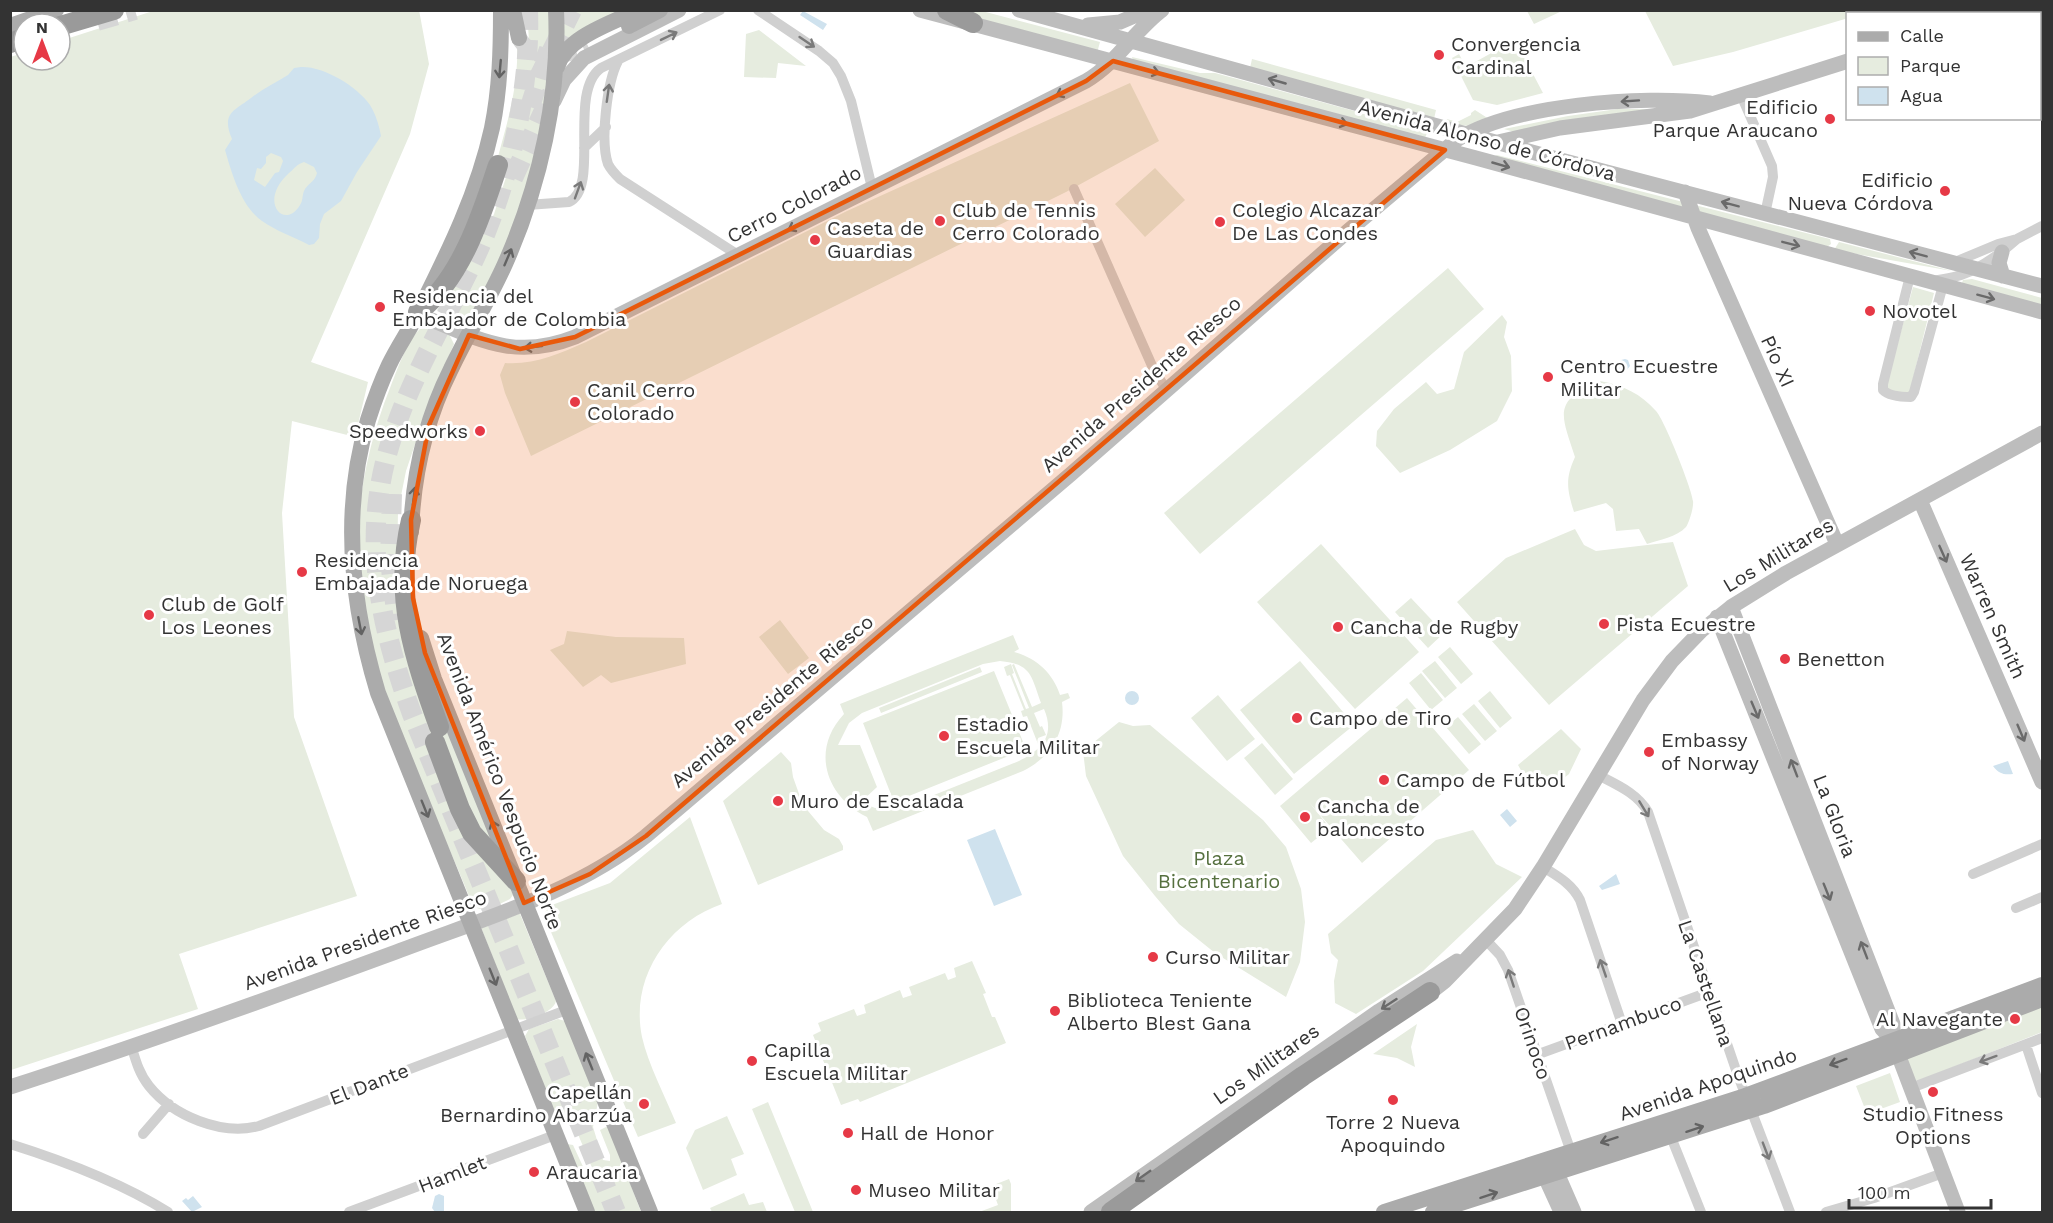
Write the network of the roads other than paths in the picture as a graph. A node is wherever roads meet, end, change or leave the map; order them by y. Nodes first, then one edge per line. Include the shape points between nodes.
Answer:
1 (56, 10) edge
2 (114, 10) tunnel mouth
3 (501, 10) edge
4 (513, 10) edge
5 (556, 10) edge
6 (639, 10) edge
7 (660, 10) edge
8 (679, 10) edge
9 (720, 10) edge
10 (758, 10) edge
11 (920, 10) edge
12 (947, 10) edge
13 (1019, 10) edge
14 (1148, 10) edge
15 (1162, 10) edge
16 (72, 22) edge
17 (973, 23) junction
18 (10, 26) edge
19 (1077, 26) junction
20 (519, 38) tunnel mouth
21 (1130, 41) junction
22 (588, 46) tunnel mouth
23 (618, 61) junction
24 (1113, 61) junction
25 (1846, 62) edge
26 (555, 74) junction
27 (1741, 95) junction
28 (1710, 103) junction
29 (550, 110) junction
30 (606, 127) junction
31 (1560, 128) junction
32 (1466, 134) junction
33 (1496, 142) junction
34 (584, 148) junction
35 (1445, 150) junction
36 (1557, 159) junction
37 (498, 165) tunnel mouth
38 (872, 188) junction
39 (1074, 189) dead end
40 (1685, 192) junction
41 (527, 205) junction
42 (1765, 214) junction
43 (1694, 218) junction
44 (2043, 226) edge
45 (1730, 228) junction
46 (2017, 239) junction
47 (1707, 251) junction
48 (2002, 252) junction
49 (738, 255) junction
50 (1952, 262) junction
51 (1975, 269) junction
52 (1910, 276) junction
53 (2003, 276) junction
54 (1937, 283) junction
55 (2043, 286) edge
56 (2043, 312) edge
57 (418, 313) junction
58 (469, 335) junction
59 (1167, 390) junction
60 (2043, 433) edge
61 (1920, 500) junction
62 (411, 520) junction
63 (1837, 544) junction
64 (1731, 607) junction
65 (1717, 617) junction
66 (1756, 671) junction
67 (1741, 677) junction
68 (1773, 734) junction
69 (1598, 775) junction
70 (2043, 782) edge
71 (2043, 844) edge
72 (1544, 867) junction
73 (1973, 874) dead end
74 (516, 881) junction
75 (2043, 897) edge
76 (524, 903) junction
77 (2016, 908) dead end
78 (471, 923) junction
79 (1485, 939) junction
80 (1468, 955) junction
81 (2043, 986) edge
82 (1430, 992) junction
83 (1709, 992) junction
84 (2043, 999) edge
85 (569, 1009) junction
86 (1622, 1023) junction
87 (514, 1029) junction
88 (2043, 1038) edge
89 (2026, 1045) junction
90 (132, 1048) junction
91 (1896, 1049) junction
92 (1536, 1054) junction
93 (10, 1087) edge
94 (1911, 1088) junction
95 (2043, 1093) edge
96 (1748, 1103) junction
97 (169, 1104) junction
98 (143, 1134) dead end
99 (555, 1136) junction
100 (1671, 1137) junction
101 (10, 1144) edge
102 (1570, 1152) junction
103 (1943, 1173) junction
104 (1551, 1175) junction
105 (168, 1212) edge
106 (350, 1212) edge
107 (587, 1212) edge
108 (650, 1212) edge
109 (1091, 1212) edge
110 (1111, 1212) edge
111 (1125, 1212) edge
112 (1384, 1212) edge
113 (1433, 1212) edge
114 (1561, 1212) edge
115 (1574, 1212) edge
116 (1701, 1212) edge
117 (1790, 1212) edge
118 (1826, 1212) edge
119 (1958, 1212) edge

1 - 18 main road
2 - 16 highway
3 -> 57 main road via 499,80 485,153 462,221
4 - 20 main road
5 - 26 main road, Avenida Américo Vespucio Norte
6 - 26 main road via 571,45 561,55
7 - 22 main road
8 - 29 main road via 584,58 564,80
23 -> 9 street
10 -> 38 street via 819,51 842,76
11 - 17 main road, Avenida Alonso de Córdova
12 - 17 highway
13 - 19 main road, Avenida Alonso de Córdova
14 - 19 main road via 1120,21
15 - 21 main road, Cerro Colorado
17 - 24 main road, Avenida Alonso de Córdova
19 - 21 main road, Avenida Alonso de Córdova
21 - 24 main road, Cerro Colorado
32 -> 21 main road, Avenida Alonso de Córdova
30 -> 23 street via 608,92
23 - 34 street via 597,71 589,82
24 -> 35 main road, Avenida Alonso de Córdova
24 -> 38 main road, Cerro Colorado via 1086,81
25 - 27 main road, Avenida Presidente Riesco
26 - 29 main road, Avenida Américo Vespucio Norte
27 - 28 main road, Avenida Presidente Riesco
27 - 42 street via 1772,166
28 - 31 main road, Avenida Presidente Riesco via 1689,111
28 -> 32 main road, Avenida Presidente Riesco via 1654,99 1602,103 1514,118
29 - 41 main road, Avenida Américo Vespucio Norte
30 - 34 street
30 - 49 street via 608,162 616,176
31 - 33 main road, Avenida Presidente Riesco
31 - 36 main road via 1550,141
32 - 33 main road, Avenida Alonso de Córdova
32 - 35 main road, Avenida Presidente Riesco
33 - 35 main road, Avenida Presidente Riesco
33 - 36 main road, Avenida Alonso de Córdova
41 -> 34 street via 574,200 580,189
35 -> 43 main road, Avenida Alonso de Córdova
35 - 59 main road, Avenida Presidente Riesco
36 - 40 main road, Avenida Alonso de Córdova
37 - 57 highway via 483,210 456,268
38 -> 49 main road, Cerro Colorado
39 - 59 street via 1153,368
42 -> 40 main road, Avenida Alonso de Córdova
40 - 43 main road, Pío XI
58 -> 41 main road, Avenida Américo Vespucio Norte via 505,264
50 -> 42 main road, Avenida Alonso de Córdova
43 - 45 main road, Avenida Alonso de Córdova
43 - 47 main road, Pío XI
44 - 46 street
45 - 47 main road via 1717,234
45 -> 52 main road, Avenida Alonso de Córdova
46 - 48 street
46 - 50 street
47 - 63 main road, Pío XI
48 - 51 street
48 - 53 main road via 1999,263
49 -> 58 main road, Cerro Colorado via 563,341 520,349
50 - 51 main road, Avenida Alonso de Córdova
51 - 53 main road, Avenida Alonso de Córdova
51 - 54 street
52 - 54 main road, Avenida Alonso de Córdova
52 - 54 street via 1882,384 1886,393 1911,397 1914,392
53 - 55 main road, Avenida Alonso de Córdova
54 -> 56 main road, Avenida Alonso de Córdova
57 - 58 main road, Cerro Colorado
57 -> 78 main road via 390,363 368,422 353,512 354,585 378,693
62 -> 58 main road, Avenida Américo Vespucio Norte via 429,425 450,369
59 - 76 main road, Avenida Presidente Riesco via 633,846 590,874
60 - 61 main road, Los Militares
61 - 63 main road, Los Militares
61 -> 70 main road, Warren Smith
74 -> 62 main road, Avenida Américo Vespucio Norte via 425,653 413,598
62 - 74 highway via 404,561 406,614 437,735 467,824
63 - 64 main road, Los Militares
64 - 65 main road, Los Militares
64 - 66 main road, La Gloria
65 - 67 main road, La Gloria
65 - 69 main road, Los Militares via 1658,678
66 - 67 main road
66 - 68 main road, La Gloria
67 -> 68 main road, La Gloria
68 - 91 main road, La Gloria via 1870,983 1882,1029
69 - 72 main road, Los Militares
69 -> 83 street, La Castellana via 1632,794 1648,812
71 - 73 street
72 - 79 main road, Los Militares via 1515,909
86 -> 72 street via 1577,895
74 - 76 main road, Avenida Américo Vespucio Norte
75 - 77 street
76 - 78 main road, Avenida Presidente Riesco
76 - 85 main road, Avenida Américo Vespucio Norte
78 -> 87 main road
78 - 90 main road, Avenida Presidente Riesco
79 - 80 main road, Los Militares
92 -> 79 street, Orinoco via 1508,970
80 - 82 main road, Los Militares
80 -> 109 main road, Los Militares via 1379,1011
81 - 91 main road, Avenida Apoquindo
82 - 110 highway
82 - 111 main road, Los Militares via 1388,1026
83 - 86 street, Pernambuco
83 - 96 street, La Castellana
84 - 91 main road, Avenida Apoquindo
85 - 87 street, El Dante
108 -> 85 main road, Avenida Américo Vespucio Norte
86 - 92 street, Pernambuco
87 - 97 street, El Dante via 252,1128 220,1127
87 - 99 main road
88 - 89 street
89 -> 94 street
89 - 95 street
90 - 93 main road, Avenida Presidente Riesco
90 - 97 street, El Dante via 148,1084
91 - 94 main road, La Gloria
91 - 96 main road, Avenida Apoquindo
92 - 102 street, Orinoco
94 - 103 main road, La Gloria
100 -> 96 main road, Avenida Apoquindo
96 -> 102 main road, Avenida Apoquindo
96 -> 117 street, La Castellana
97 - 98 street
99 - 106 street, Hamlet
99 - 107 main road
100 - 104 main road, Avenida Apoquindo
100 - 116 street
101 - 105 street via 54,1158
102 - 112 main road, Avenida Apoquindo
103 - 118 street
103 - 119 main road, La Gloria
113 -> 104 main road, Avenida Apoquindo
104 - 114 main road
104 - 115 main road

